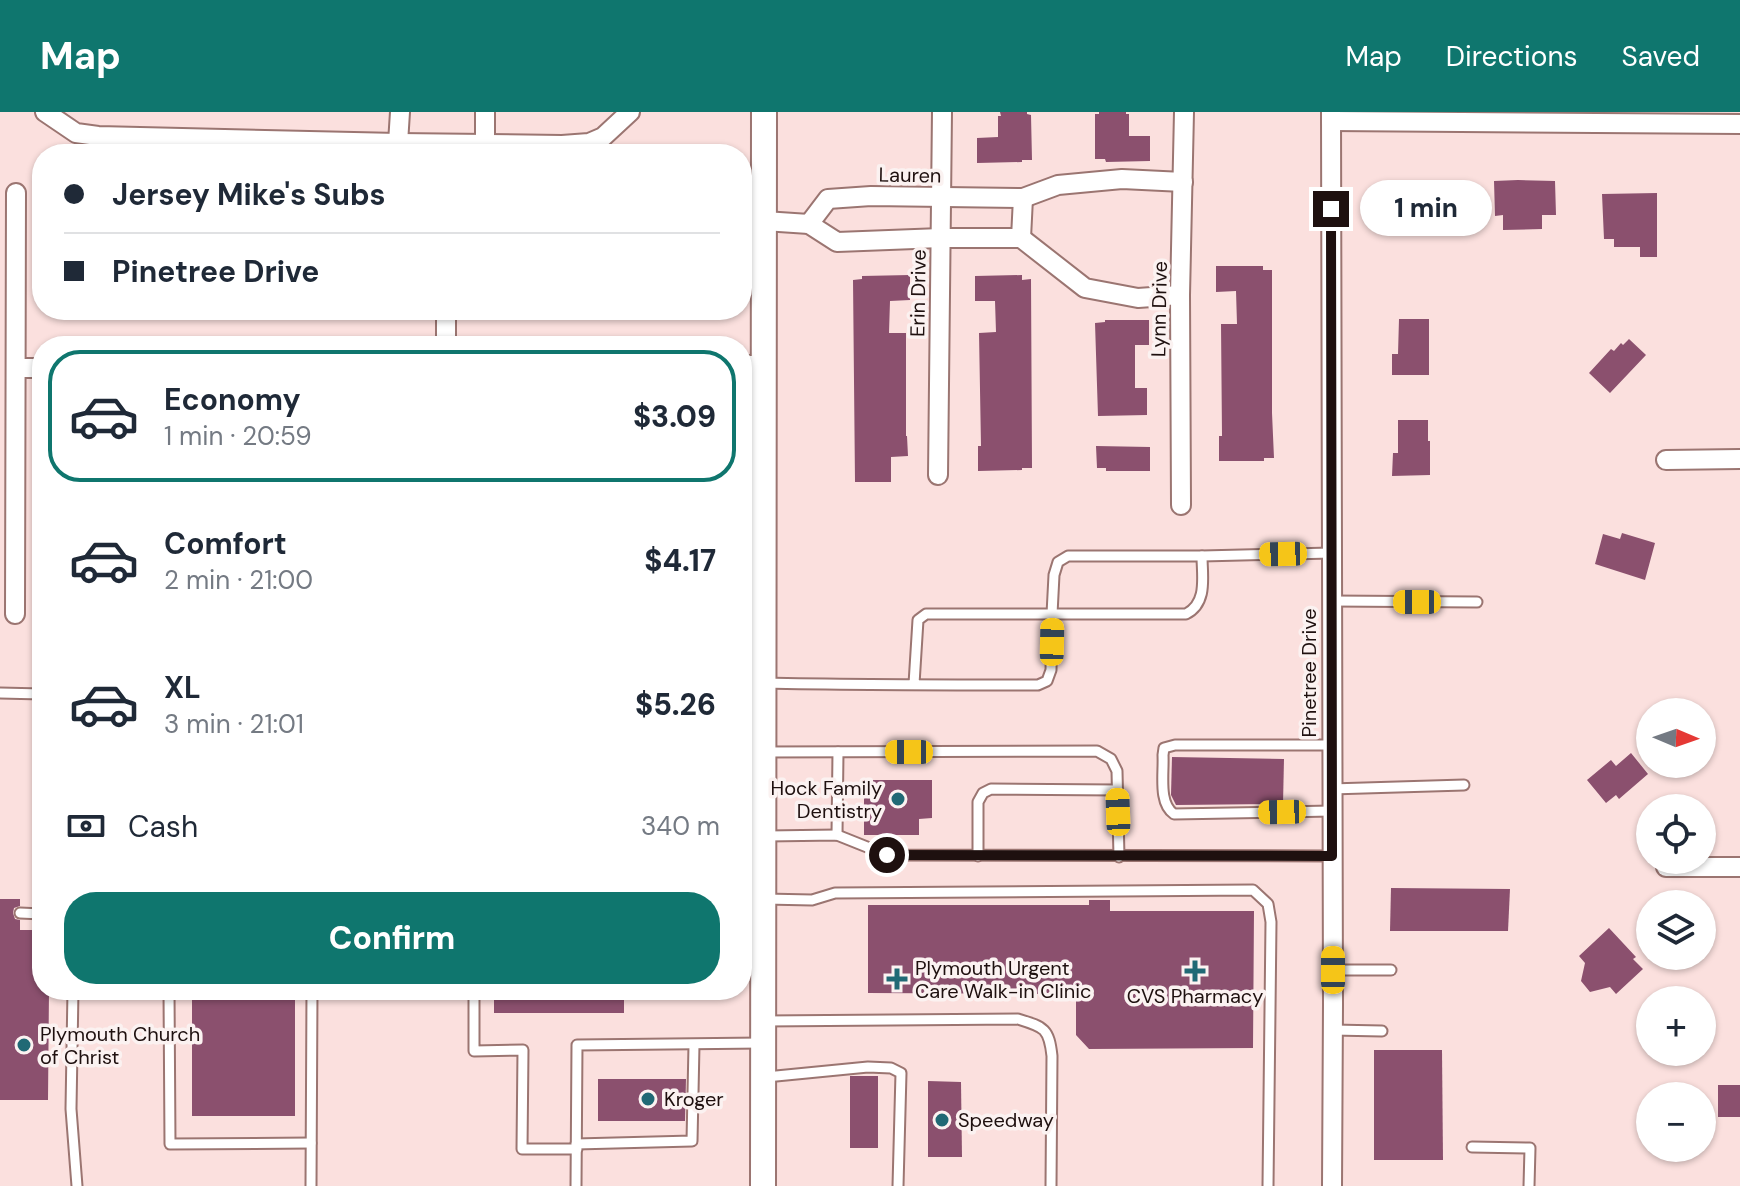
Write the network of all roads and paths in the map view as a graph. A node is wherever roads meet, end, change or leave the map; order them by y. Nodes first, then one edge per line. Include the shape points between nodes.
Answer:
1 (45, 112) edge
2 (400, 112) edge
3 (485, 112) edge
4 (630, 112) edge
5 (764, 112) edge
6 (942, 112) edge
7 (1184, 112) edge
8 (1331, 116) edge
9 (1740, 124) edge
10 (398, 143) junction
11 (485, 144) joint
12 (576, 144) edge
13 (1183, 182) junction
14 (16, 193) dead end
15 (941, 198) junction
16 (1023, 198) junction
17 (764, 221) junction
18 (809, 224) junction
19 (941, 238) junction
20 (1021, 238) junction
21 (1180, 295) junction
22 (753, 365) edge
23 (16, 368) junction
24 (32, 368) edge
25 (1740, 459) edge
26 (1666, 460) dead end
27 (753, 467) edge
28 (938, 475) dead end
29 (1181, 505) dead end
30 (1331, 553) junction
31 (1202, 556) junction
32 (1331, 601) junction
33 (1477, 602) dead end
34 (15, 614) dead end
35 (1052, 614) junction
36 (764, 683) junction
37 (914, 684) junction
38 (0, 693) edge
39 (32, 694) edge
40 (1332, 745) junction
41 (763, 752) junction
42 (838, 752) junction
43 (1464, 785) dead end
44 (1331, 789) junction
45 (1117, 790) junction
46 (1331, 811) junction
47 (837, 835) junction
48 (756, 842) edge
49 (978, 856) junction
50 (1332, 856) junction
51 (1119, 857) junction
52 (1716, 867) edge
53 (1740, 867) edge
54 (763, 899) junction
55 (20, 913) dead end
56 (32, 914) edge
57 (1333, 970) junction
58 (1391, 970) dead end
59 (73, 1000) edge
60 (169, 1000) edge
61 (312, 1000) edge
62 (474, 1000) edge
63 (1333, 1030) junction
64 (1382, 1031) dead end
65 (762, 1032) junction
66 (694, 1045) junction
67 (762, 1077) junction
68 (311, 1143) junction
69 (576, 1146) junction
70 (1472, 1147) dead end
71 (77, 1186) edge
72 (311, 1186) edge
73 (576, 1186) edge
74 (763, 1186) edge
75 (898, 1186) edge
76 (1051, 1186) edge
77 (1268, 1186) edge
78 (1332, 1186) edge
79 (1529, 1186) edge

1 - 10 street via 76,133 98,136
2 - 10 street
3 - 11 street
4 - 12 street via 603,137
5 - 17 main road
6 - 15 street, Erin Drive
7 - 13 street, Lynn Drive
8 - 9 street
8 - 30 street, Pinetree Drive
10 - 11 street
13 - 16 street, Lauren via 1122,179 1058,185
13 - 21 street, Lynn Drive
14 - 23 street
15 - 16 street, Lauren
15 - 18 street, Lauren via 828,199
15 - 19 street, Erin Drive
16 - 20 street
17 - 18 street
17 - 22 main road
18 - 19 street via 837,242
19 - 20 street
19 - 28 street, Erin Drive
20 - 21 street via 1085,288 1138,298
21 - 29 street, Lynn Drive
22 - 27 main road
23 - 24 street
23 - 34 street
25 - 26 street
27 - 36 main road
30 - 31 lane
30 - 32 street, Pinetree Drive
31 - 35 lane via 1068,556 1058,562 1054,575
31 - 35 lane via 1202,597 1186,614
32 - 33 lane
32 - 40 street, Pinetree Drive
35 - 37 lane via 926,614 918,620
35 - 37 lane via 1047,681
36 - 37 lane
36 - 41 main road
38 - 39 lane
40 - 44 street, Pinetree Drive
40 - 46 lane via 1175,745 1164,748 1163,755 1164,801 1174,814
41 - 42 lane
41 - 48 main road
42 - 45 lane via 1097,751 1111,759
42 - 47 lane
43 - 44 lane
44 - 46 street, Pinetree Drive
45 - 49 lane via 991,789 978,802
45 - 51 lane
46 - 50 street, Pinetree Drive
47 - 48 lane
47 - 49 lane via 887,855
48 - 54 main road
49 - 51 lane
50 - 51 lane
50 - 57 street, Pinetree Drive
52 - 53 street
54 - 65 main road
54 - 77 lane via 812,900 835,893 1253,890 1268,904 1271,922
55 - 56 lane
57 - 58 lane
57 - 63 street, Pinetree Drive
59 - 71 lane via 71,1109
60 - 68 lane via 170,1144
61 - 68 lane
62 - 69 lane via 474,1051 523,1050 522,1149
63 - 64 lane
63 - 78 street, Pinetree Drive
65 - 66 lane
65 - 67 main road
65 - 76 lane via 1018,1019 1041,1026 1050,1037 1052,1056
66 - 69 lane via 692,1141
66 - 69 lane via 577,1045
67 - 74 main road
67 - 75 lane via 868,1067 901,1073
68 - 72 lane
69 - 73 lane
70 - 79 lane via 1530,1148

